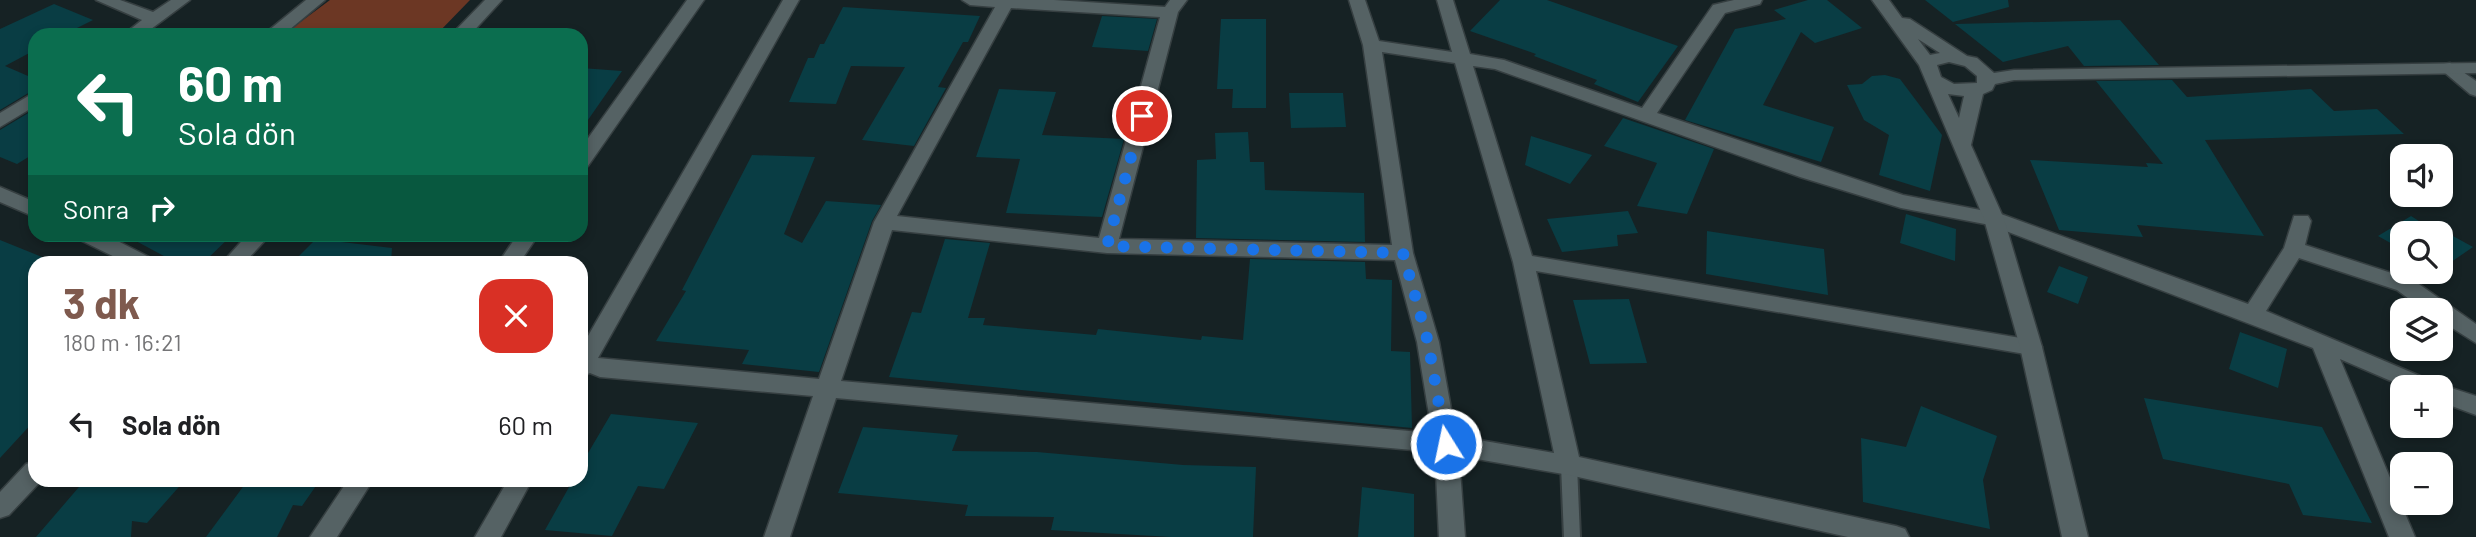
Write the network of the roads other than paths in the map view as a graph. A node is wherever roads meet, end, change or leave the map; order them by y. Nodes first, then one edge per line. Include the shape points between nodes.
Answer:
1 (104, 0) edge
2 (182, 0) edge
3 (317, 0) edge
4 (494, 0) edge
5 (696, 0) edge
6 (791, 0) edge
7 (970, 0) edge
8 (1357, 0) edge
9 (1445, 0) edge
10 (1754, 0) edge
11 (1880, 0) edge
12 (1005, 3) junction
13 (1175, 6) edge
14 (1893, 16) junction
15 (156, 19) junction
16 (142, 28) edge
17 (281, 28) edge
18 (467, 28) edge
19 (1372, 45) junction
20 (1460, 58) junction
21 (1960, 59) junction
22 (2450, 68) junction
23 (2476, 68) edge
24 (1929, 71) junction
25 (1981, 85) junction
26 (2476, 90) edge
27 (28, 103) edge
28 (1647, 115) junction
29 (0, 121) edge
30 (1962, 144) junction
31 (588, 152) edge
32 (0, 194) edge
33 (28, 207) edge
34 (1994, 219) junction
35 (2301, 221) dead end
36 (884, 222) junction
37 (101, 242) edge
38 (253, 242) edge
39 (1107, 246) junction
40 (2294, 249) junction
41 (1403, 253) junction
42 (130, 256) edge
43 (239, 256) edge
44 (1523, 262) junction
45 (2424, 298) edge
46 (2253, 314) junction
47 (2453, 319) edge
48 (2476, 335) edge
49 (2322, 342) junction
50 (2031, 347) junction
51 (588, 353) edge
52 (588, 365) edge
53 (2401, 375) edge
54 (827, 388) junction
55 (2453, 397) edge
56 (2476, 406) edge
57 (1446, 444) junction
58 (1569, 465) junction
59 (28, 478) edge
60 (356, 487) edge
61 (516, 487) edge
62 (0, 508) edge
63 (323, 537) edge
64 (488, 537) edge
65 (777, 537) edge
66 (1452, 537) edge
67 (1572, 537) edge
68 (1896, 537) edge
69 (2075, 537) edge
70 (2402, 537) edge

1 - 15 street
2 - 15 street
3 - 17 street
4 - 18 street
5 - 31 street
6 - 51 street
7 - 12 street
8 - 19 street
9 - 20 street
10 - 28 street via 1719,9
11 - 14 street
12 - 13 street
12 - 36 street
13 - 39 street
14 - 21 street
14 - 24 street
15 - 16 street
19 - 20 street
19 - 41 street
20 - 28 street via 1497,64
20 - 44 street
21 - 24 street via 1939,58
21 - 25 street via 1980,68
22 - 23 street
22 - 25 street via 2014,75
22 - 26 street
24 - 25 street via 1949,88
24 - 30 street
25 - 30 street
27 - 29 street
28 - 34 street via 1889,197
30 - 34 street
32 - 33 street
34 - 46 street
34 - 50 street
35 - 40 street
36 - 39 street
36 - 54 street
37 - 42 street
38 - 43 street
39 - 41 street
40 - 45 street via 2405,285
40 - 46 street
41 - 57 street via 1428,342
44 - 50 street
44 - 58 street
46 - 49 street
47 - 48 street
49 - 53 street
49 - 70 street
50 - 69 street
52 - 54 street
54 - 57 street
54 - 65 street
55 - 56 street
57 - 58 street
57 - 66 street
58 - 67 lane
58 - 68 street
59 - 62 street
60 - 63 street
61 - 64 street

